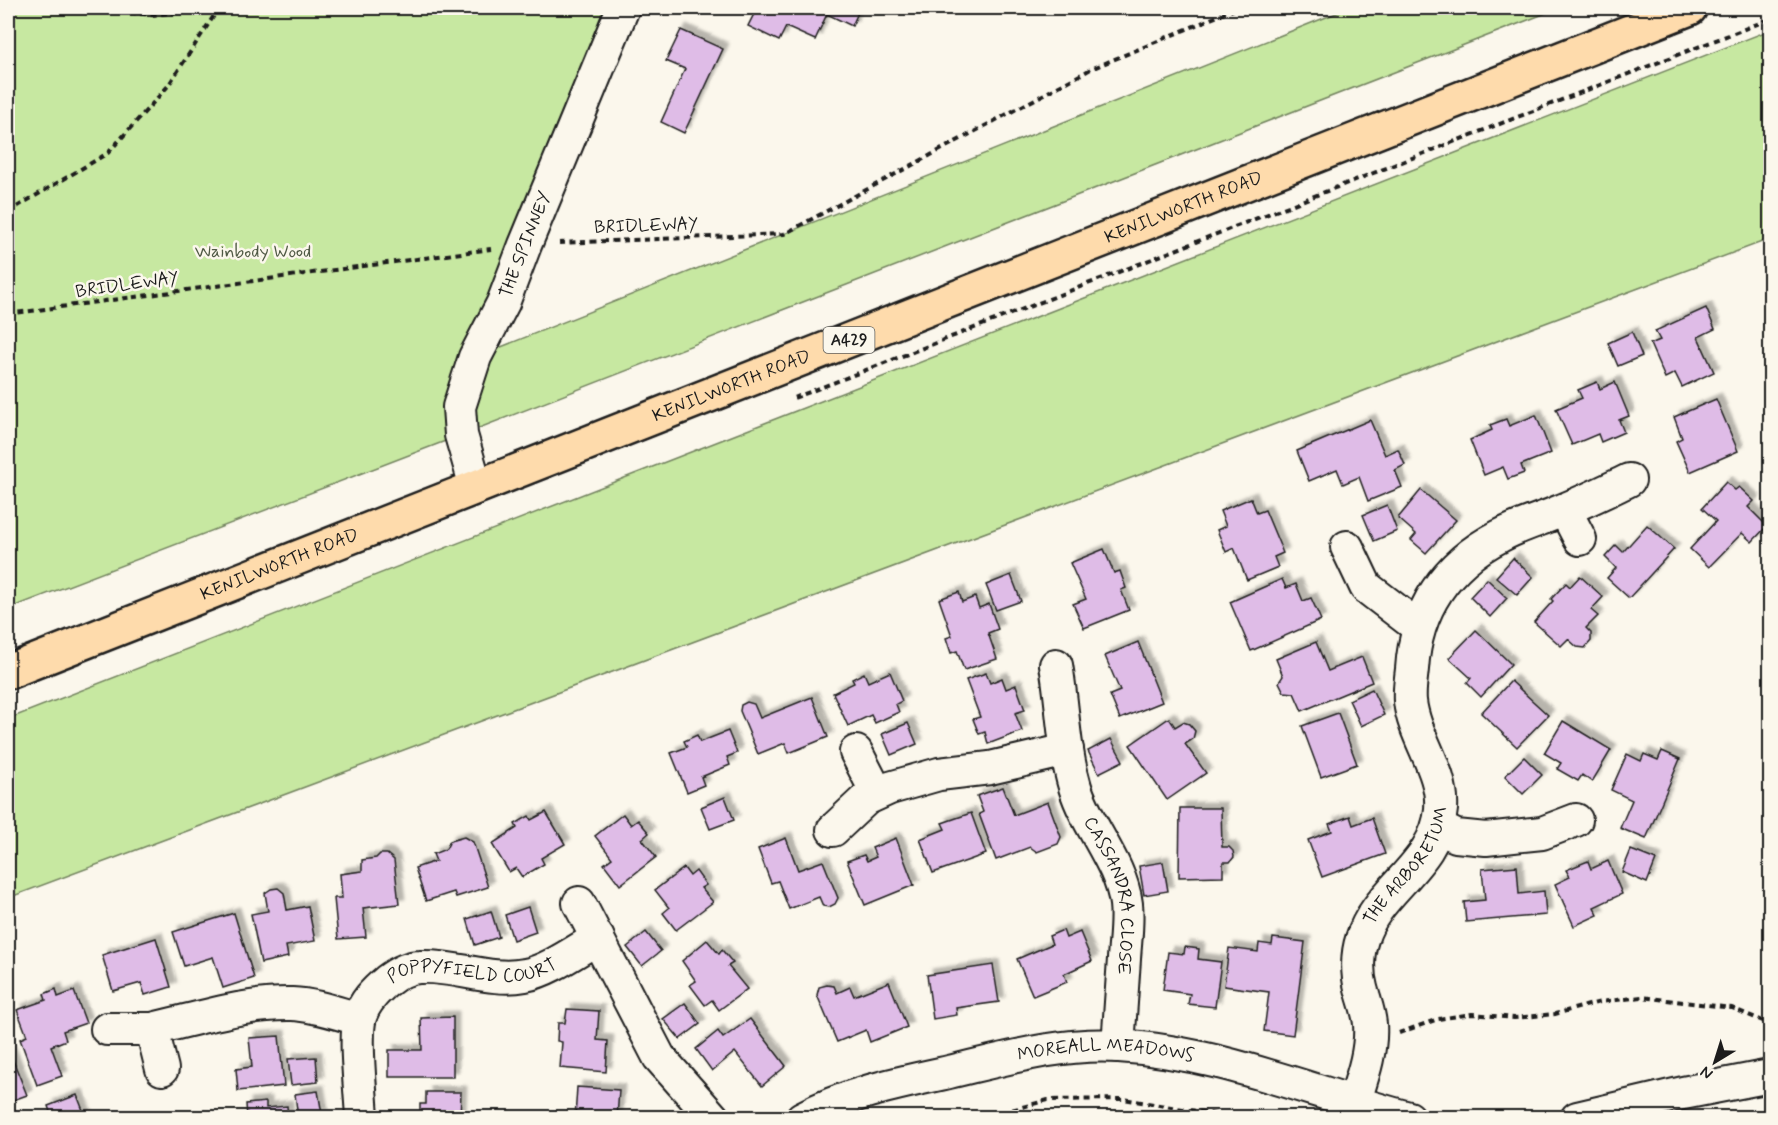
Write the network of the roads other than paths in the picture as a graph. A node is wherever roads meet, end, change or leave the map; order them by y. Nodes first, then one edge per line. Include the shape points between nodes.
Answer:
1 (623, 8) edge
2 (1690, 8) edge
3 (1629, 480) dead end
4 (476, 487) junction
5 (1565, 510) junction
6 (1580, 539) dead end
7 (1347, 547) dead end
8 (1418, 627) junction
9 (1056, 665) dead end
10 (8, 672) edge
11 (1067, 750) junction
12 (856, 752) dead end
13 (877, 793) junction
14 (1576, 820) dead end
15 (1438, 826) junction
16 (832, 830) dead end
17 (579, 903) dead end
18 (598, 938) junction
19 (359, 1019) junction
20 (107, 1029) dead end
21 (152, 1029) junction
22 (1118, 1046) junction
23 (162, 1069) dead end
24 (1770, 1076) edge
25 (1354, 1103) junction
26 (362, 1118) edge
27 (713, 1118) edge
28 (802, 1118) edge
29 (1409, 1118) edge
30 (1577, 1118) edge

1 - 4 street, THE SPINNEY via 503,303 475,357 459,407 461,435
2 - 4 main road, KENILWORTH ROAD / A429
3 - 5 street, THE ARBORETUM
4 - 10 main road, KENILWORTH ROAD / A429
5 - 6 street
5 - 8 street, THE ARBORETUM via 1502,535 1465,558 1445,579
7 - 8 street via 1366,588
8 - 15 street, THE ARBORETUM via 1410,701 1440,786 1442,808
9 - 11 street, CASSANDRA CLOSE
11 - 13 street via 990,768 939,774
11 - 22 street, CASSANDRA CLOSE via 1082,806 1115,868 1124,896 1126,932
12 - 13 street
13 - 16 street
14 - 15 street via 1542,833 1486,839 1456,836
15 - 25 street, THE ARBORETUM via 1419,862 1373,915 1362,938 1358,969 1370,1023 1369,1045
17 - 18 street
18 - 19 street, POPPYFIELD COURT via 526,975 499,976 420,966 405,970 379,987
18 - 27 street via 659,1057
19 - 21 street via 292,1004 270,1005
19 - 26 street
20 - 21 street
21 - 23 street
22 - 25 street, MOREALL MEADOWS via 1179,1053 1256,1071
22 - 28 street, MOREALL MEADOWS via 1064,1047 878,1087
24 - 30 street
25 - 29 street, MOREALL MEADOWS

